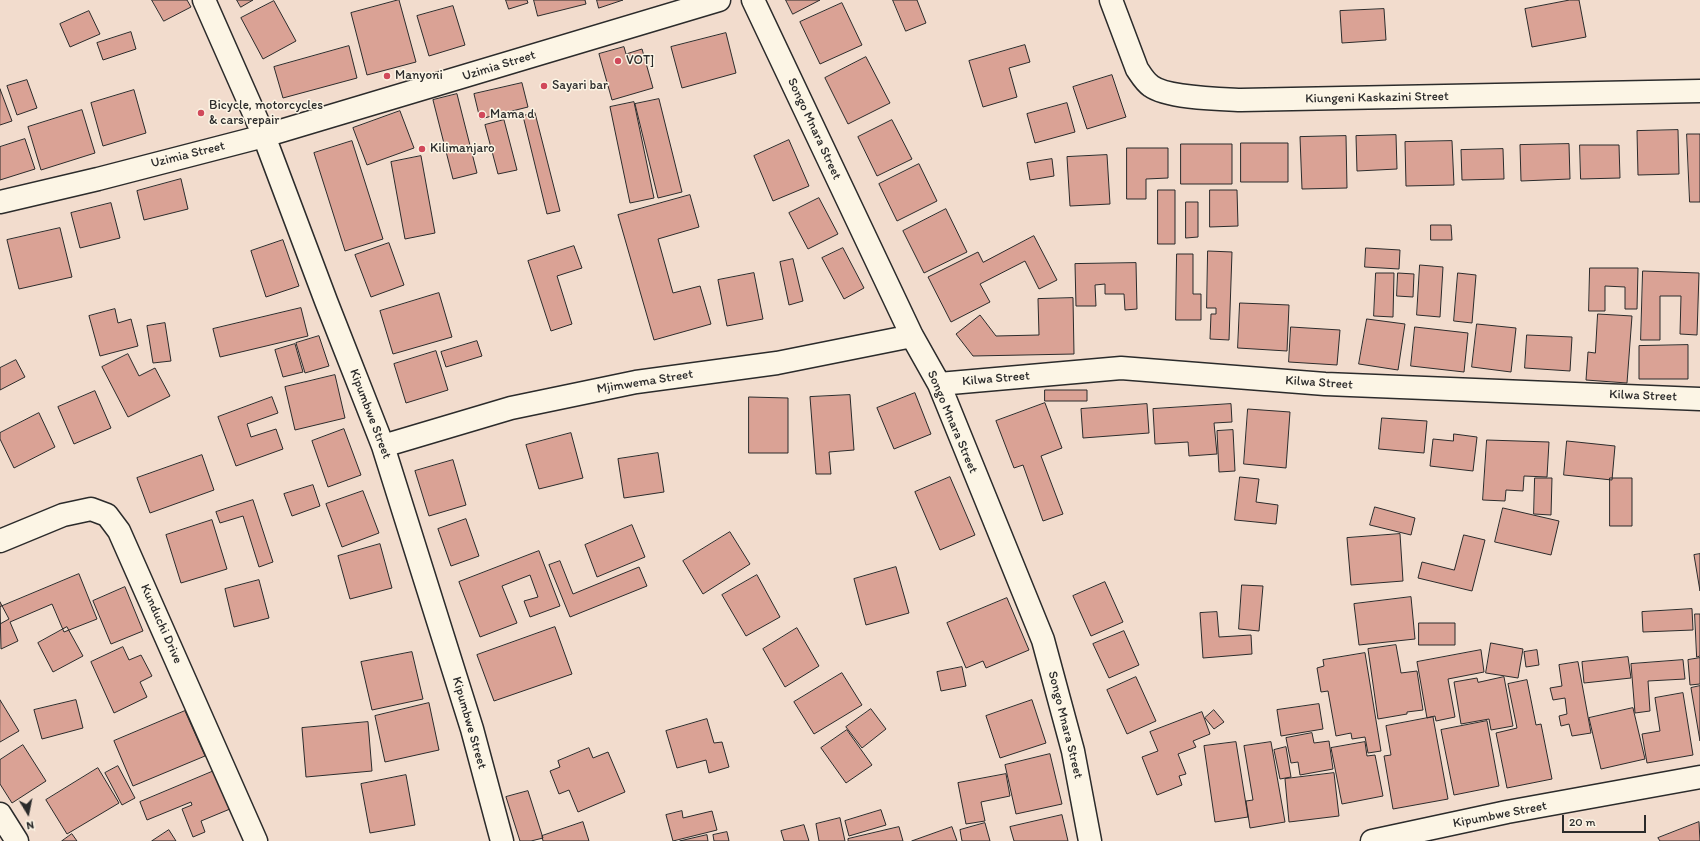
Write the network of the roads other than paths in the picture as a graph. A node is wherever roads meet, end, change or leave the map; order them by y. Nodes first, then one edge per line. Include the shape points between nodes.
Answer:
1 (204, 0) edge
2 (719, 0) edge
3 (753, 0) edge
4 (1111, 0) edge
5 (1700, 91) edge
6 (264, 136) junction
7 (0, 202) edge
8 (912, 336) junction
9 (939, 384) junction
10 (1700, 399) edge
11 (383, 446) junction
12 (0, 541) edge
13 (1700, 777) edge
14 (0, 814) edge
15 (17, 841) edge
16 (256, 841) edge
17 (502, 841) edge
18 (1090, 841) edge
19 (1372, 841) edge

1 - 6 street, Kipumbwe Street
2 - 6 street, Uzimia Street
3 - 8 street, Songo Mnara Street
4 - 5 street, Kiungeni Kaskazini Street via 1137,69 1144,79 1152,87 1193,97 1241,100
6 - 7 street, Uzimia Street
6 - 11 street, Kipumbwe Street
8 - 9 street, Songo Mnara Street
8 - 11 street, Mjimwema Street via 777,363 620,385 512,408
9 - 10 street, Kilwa Street via 1121,368 1325,384
9 - 18 street, Songo Mnara Street via 1043,640 1074,750
11 - 17 street, Kipumbwe Street via 472,729
12 - 16 street, Kunduchi Drive via 62,515 91,509 107,515 119,531
13 - 19 street, Kipumbwe Street via 1507,812
14 - 15 street

